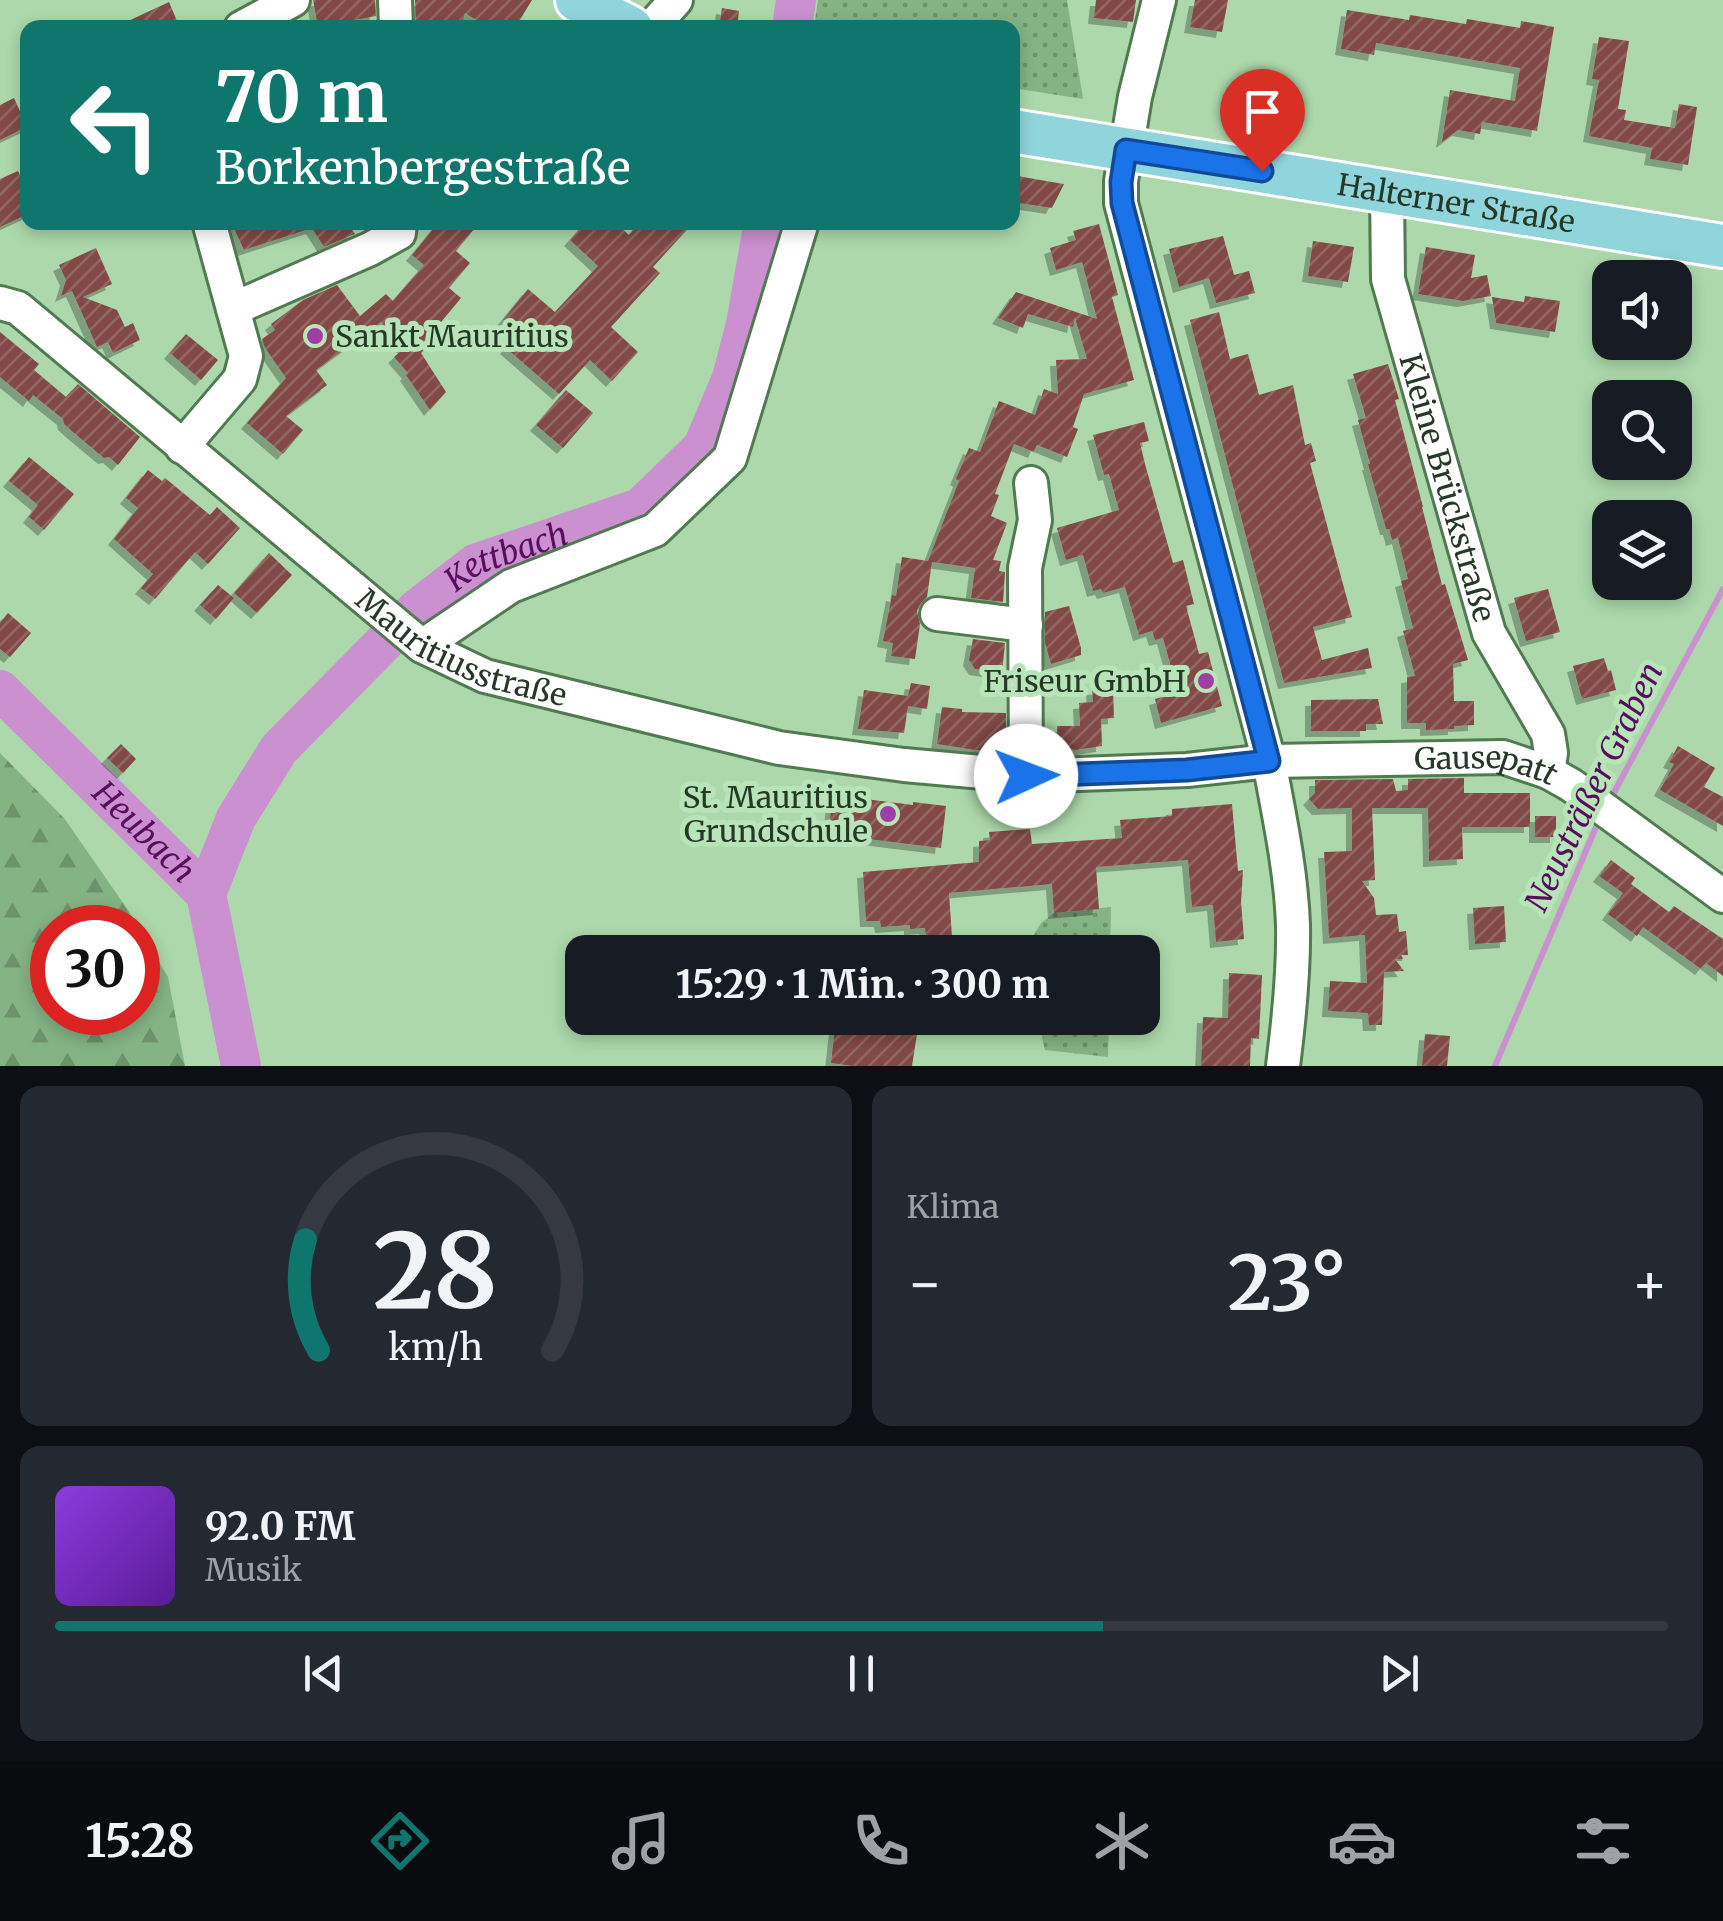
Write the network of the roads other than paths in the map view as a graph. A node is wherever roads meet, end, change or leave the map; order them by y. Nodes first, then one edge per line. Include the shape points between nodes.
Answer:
1 (292, 0) edge
2 (576, 0) edge
3 (676, 0) edge
4 (1159, 0) edge
5 (256, 20) edge
6 (616, 20) edge
7 (659, 20) edge
8 (1020, 133) edge
9 (1126, 150) junction
10 (1386, 191) junction
11 (212, 230) edge
12 (399, 230) edge
13 (800, 230) edge
14 (365, 236) edge
15 (1723, 246) edge
16 (0, 302) edge
17 (233, 309) junction
18 (182, 447) junction
19 (1030, 484) dead end
20 (937, 614) dead end
21 (1026, 625) junction
22 (416, 641) junction
23 (1269, 761) junction
24 (1548, 772) junction
25 (1026, 776) junction
26 (1723, 896) edge
27 (1284, 1066) edge

1 - 5 street
2 - 6 main road
3 - 7 street
4 - 9 street
8 - 9 main road, Halterner Straße
9 - 10 main road, Halterner Straße
9 - 23 street via 1122,203
10 - 15 main road, Halterner Straße
10 - 24 street, Kleine Brückstraße via 1388,280 1489,633 1548,734
11 - 17 street
12 - 14 street
13 - 22 street via 730,458 655,530 511,586
14 - 17 street
16 - 18 street, Mauritiusstraße via 18,308
17 - 18 street via 246,356 240,379
18 - 22 street, Mauritiusstraße
19 - 21 street via 1035,520
20 - 21 street
21 - 25 street
22 - 25 street, Mauritiusstraße via 485,676 779,748
23 - 24 street, Gausepatt via 1503,757
23 - 25 street, Mauritiusstraße
23 - 27 street via 1293,924
24 - 26 street, Gausepatt

